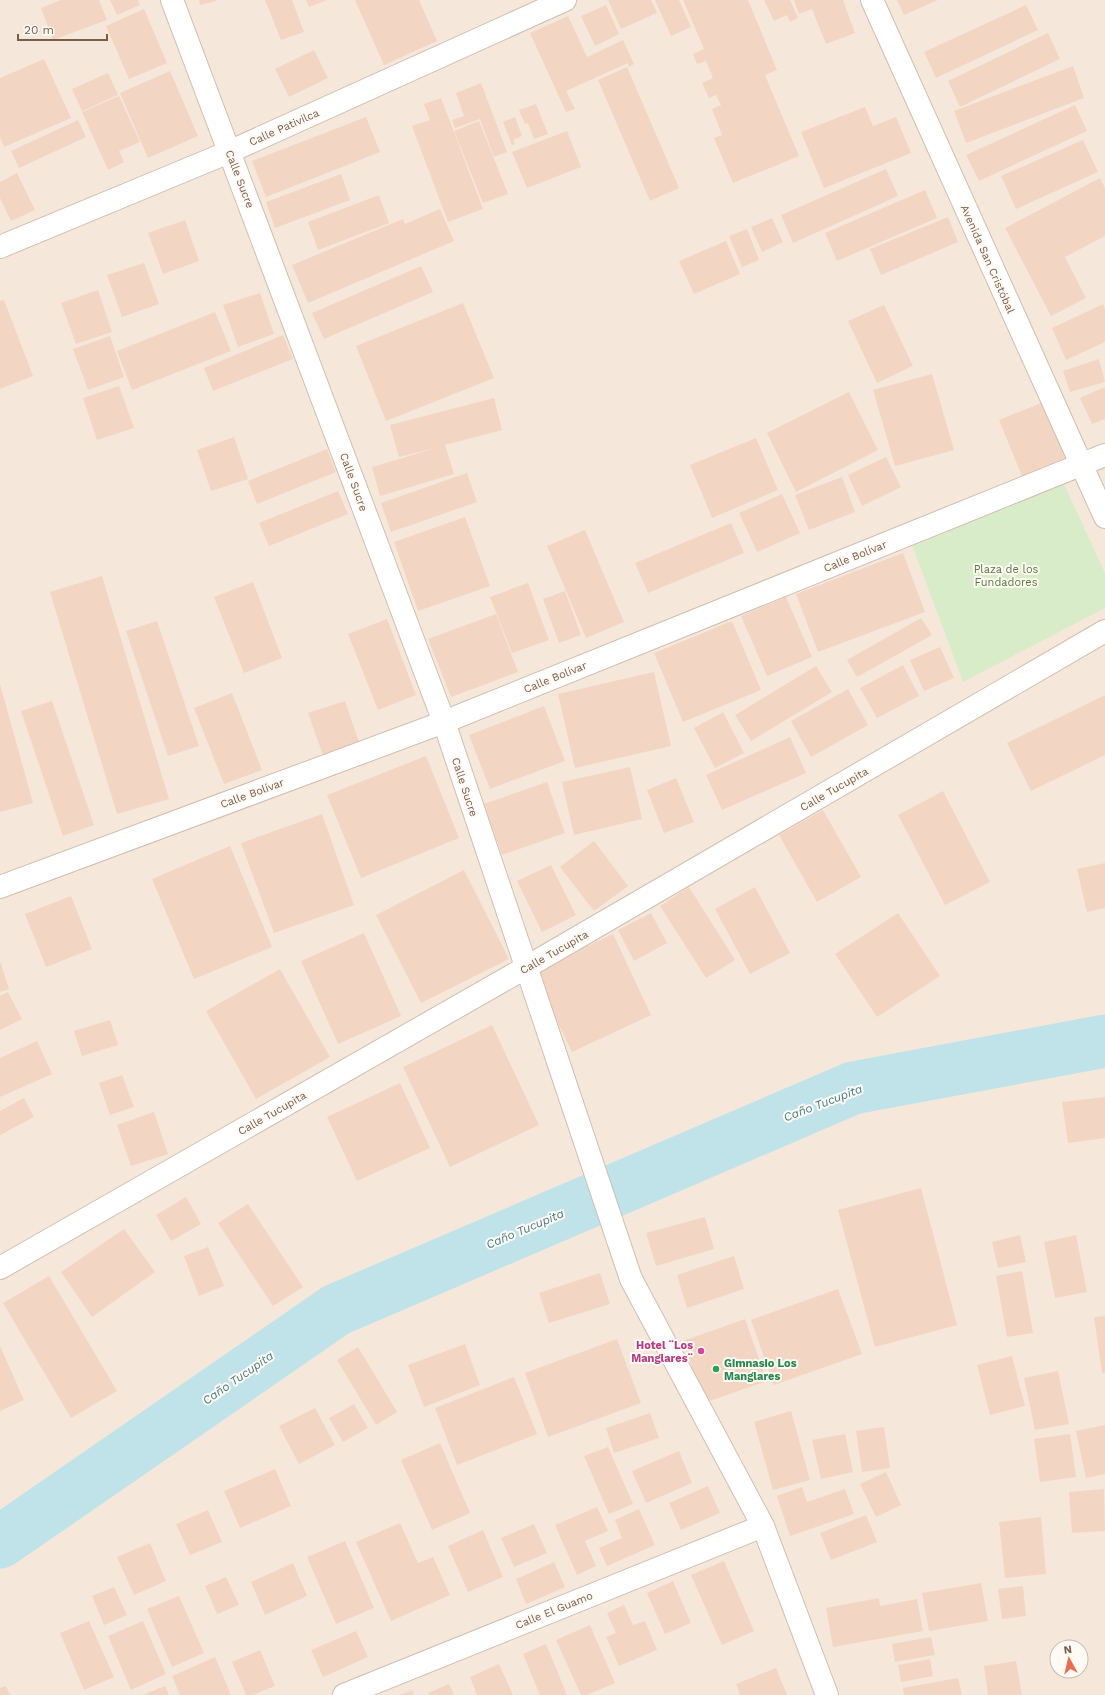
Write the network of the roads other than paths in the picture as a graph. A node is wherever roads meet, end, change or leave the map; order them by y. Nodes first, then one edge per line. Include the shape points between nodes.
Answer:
1 (172, 0) edge
2 (566, 0) edge
3 (872, 0) edge
4 (230, 152) junction
5 (0, 247) edge
6 (1105, 455) edge
7 (1081, 464) junction
8 (1105, 517) edge
9 (1105, 632) edge
10 (444, 722) junction
11 (0, 887) edge
12 (525, 968) junction
13 (0, 1268) edge
14 (763, 1526) junction
15 (344, 1695) edge
16 (827, 1695) edge

1 - 4 street, Calle Sucre
2 - 4 street, Calle Pativilca
3 - 7 street, Avenida San Cristóbal
4 - 5 street, Calle Pativilca
4 - 10 street, Calle Sucre
6 - 7 street, Calle Bolívar
7 - 8 street, Avenida San Cristóbal
7 - 10 street, Calle Bolívar
9 - 12 street, Calle Tucupita
10 - 11 street, Calle Bolívar
10 - 12 street, Calle Sucre
12 - 13 street, Calle Tucupita
12 - 14 street, Calle Sucre via 631,1279
14 - 15 street, Calle El Guamo
14 - 16 street, Calle Sucre

